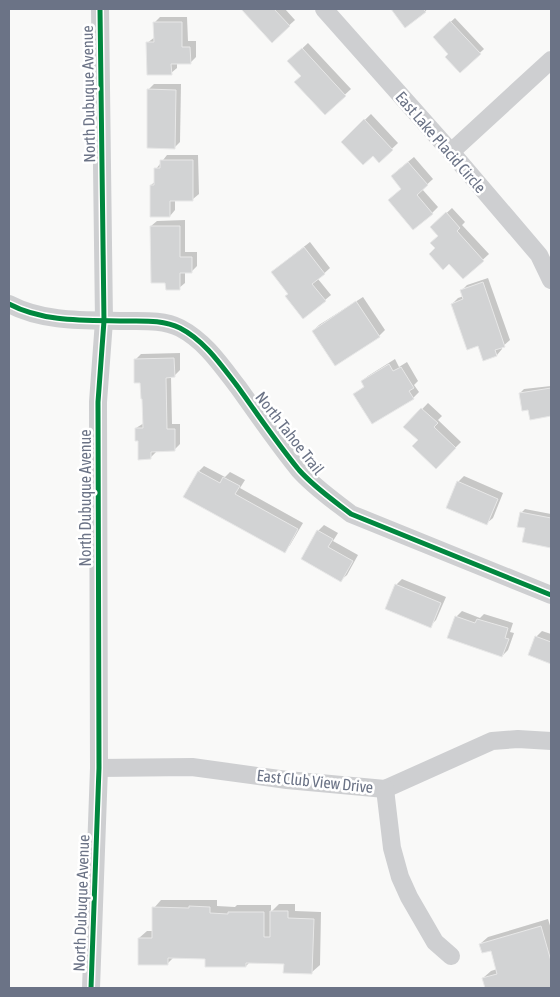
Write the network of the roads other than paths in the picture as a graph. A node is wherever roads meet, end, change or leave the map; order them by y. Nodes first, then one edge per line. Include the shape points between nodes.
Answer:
1 (100, 9) edge
2 (324, 9) edge
3 (551, 60) edge
4 (451, 152) junction
5 (551, 280) edge
6 (9, 304) edge
7 (104, 321) junction
8 (551, 596) edge
9 (551, 741) edge
10 (99, 768) junction
11 (386, 788) junction
12 (451, 956) dead end
13 (91, 988) edge

1 - 7 street, North Dubuque Avenue
2 - 4 street, East Lake Placid Circle
3 - 4 street
4 - 5 street, East Lake Placid Circle via 539,255
6 - 7 street, North Tahoe Trail via 46,317
7 - 8 street, North Tahoe Trail via 158,322 179,327 198,340 220,364 300,471 351,514
7 - 10 street, North Dubuque Avenue via 98,402
9 - 11 street, East Club View Drive via 492,741
10 - 11 street, East Club View Drive via 192,767 287,780
10 - 13 street, North Dubuque Avenue
11 - 12 street via 392,848 400,877 435,942

